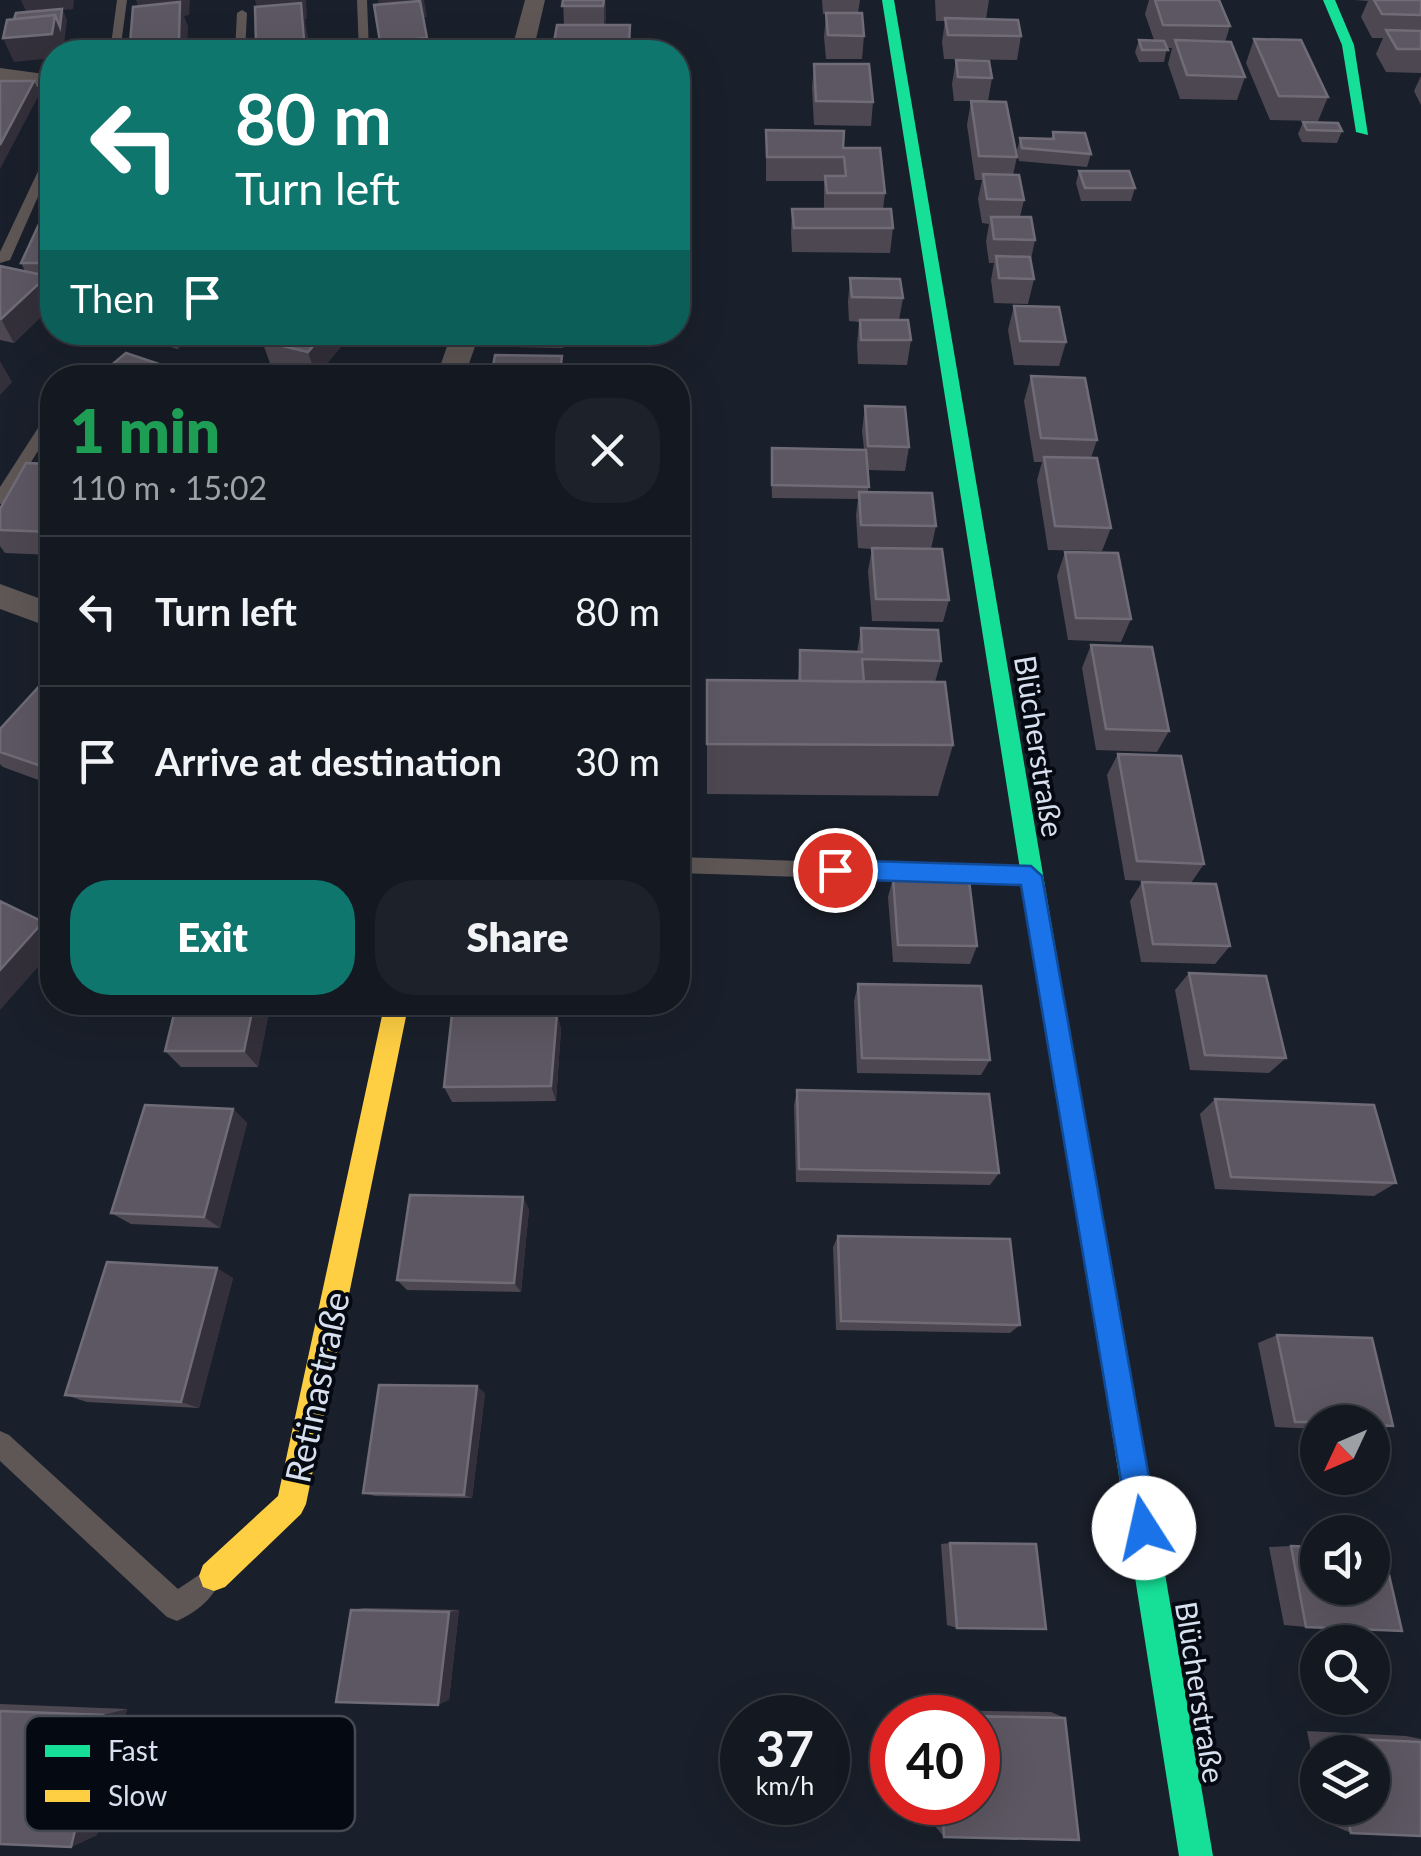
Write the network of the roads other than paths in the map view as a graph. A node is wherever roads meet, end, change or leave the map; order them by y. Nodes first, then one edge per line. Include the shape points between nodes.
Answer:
1 (122, 0) edge
2 (362, 0) edge
3 (535, 0) edge
4 (888, 0) edge
5 (1330, 0) edge
6 (242, 13) dead end
7 (117, 40) edge
8 (241, 40) edge
9 (364, 40) edge
10 (525, 40) edge
11 (0, 75) edge
12 (40, 80) edge
13 (1363, 132) dead end
14 (40, 179) edge
15 (3, 260) dead end
16 (40, 436) edge
17 (0, 499) edge
18 (0, 596) edge
19 (40, 611) edge
20 (690, 865) edge
21 (1031, 876) junction
22 (394, 1015) edge
23 (0, 1444) edge
24 (214, 1576) joint
25 (1196, 1856) edge

1 - 7 lane
2 - 9 lane
3 - 10 street
4 - 21 street, Blücherstraße
5 - 13 street via 1348,46
6 - 8 lane
11 - 12 street
14 - 15 lane
16 - 17 lane
18 - 19 street
20 - 21 lane
21 - 25 street, Blücherstraße
22 - 24 street, Retinastraße via 291,1504
23 - 24 lane, Retinastraße via 176,1606

